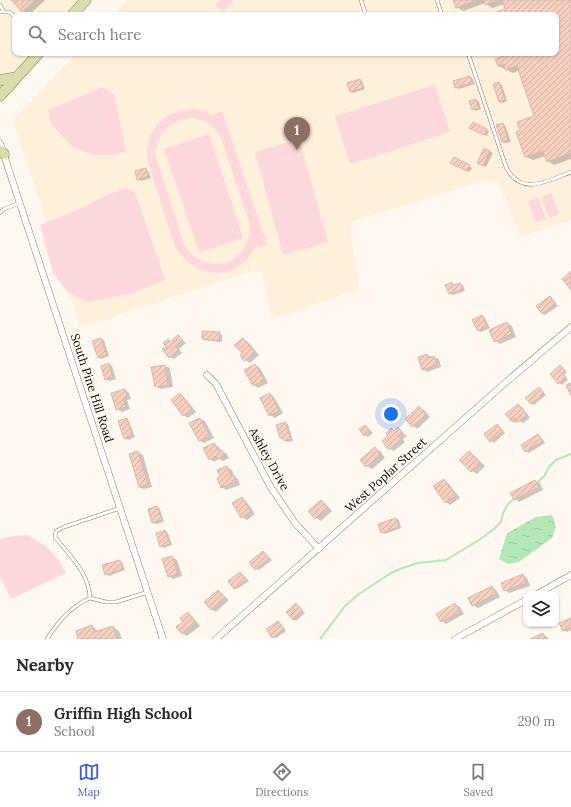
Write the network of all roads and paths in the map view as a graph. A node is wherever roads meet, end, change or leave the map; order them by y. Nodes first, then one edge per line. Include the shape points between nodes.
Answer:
1 (86, 0) edge
2 (361, 0) edge
3 (437, 0) edge
4 (0, 5) edge
5 (2, 11) edge
6 (75, 12) edge
7 (365, 12) edge
8 (441, 12) edge
9 (12, 14) edge
10 (35, 56) edge
11 (469, 56) edge
12 (17, 77) junction
13 (0, 80) edge
14 (0, 96) edge
15 (0, 143) edge
16 (2, 153) edge
17 (571, 172) edge
18 (20, 203) junction
19 (0, 212) edge
20 (571, 327) edge
21 (207, 375) dead end
22 (120, 508) junction
23 (319, 549) junction
24 (571, 575) edge
25 (542, 591) edge
26 (148, 592) junction
27 (90, 598) junction
28 (523, 602) edge
29 (47, 639) edge
30 (163, 639) edge
31 (216, 639) edge
32 (455, 639) edge

1 - 6 main road
2 - 7 lane
3 - 8 lane
4 - 5 lane
5 - 9 lane
10 - 12 main road
11 - 17 lane via 511,177 528,185 539,184
12 - 13 main road
12 - 14 main road
15 - 16 street, South Pine Hill Road
16 - 18 street, South Pine Hill Road
18 - 19 lane
18 - 22 street, South Pine Hill Road
20 - 23 street, West Poplar Street
21 - 23 street, Ashley Drive via 216,384 270,486 296,523
22 - 26 street, South Pine Hill Road
22 - 27 lane via 56,531 55,537 87,580
23 - 31 street, West Poplar Street
24 - 25 street
26 - 27 lane via 116,602
26 - 30 street, South Pine Hill Road
27 - 29 lane via 75,607
28 - 32 street

